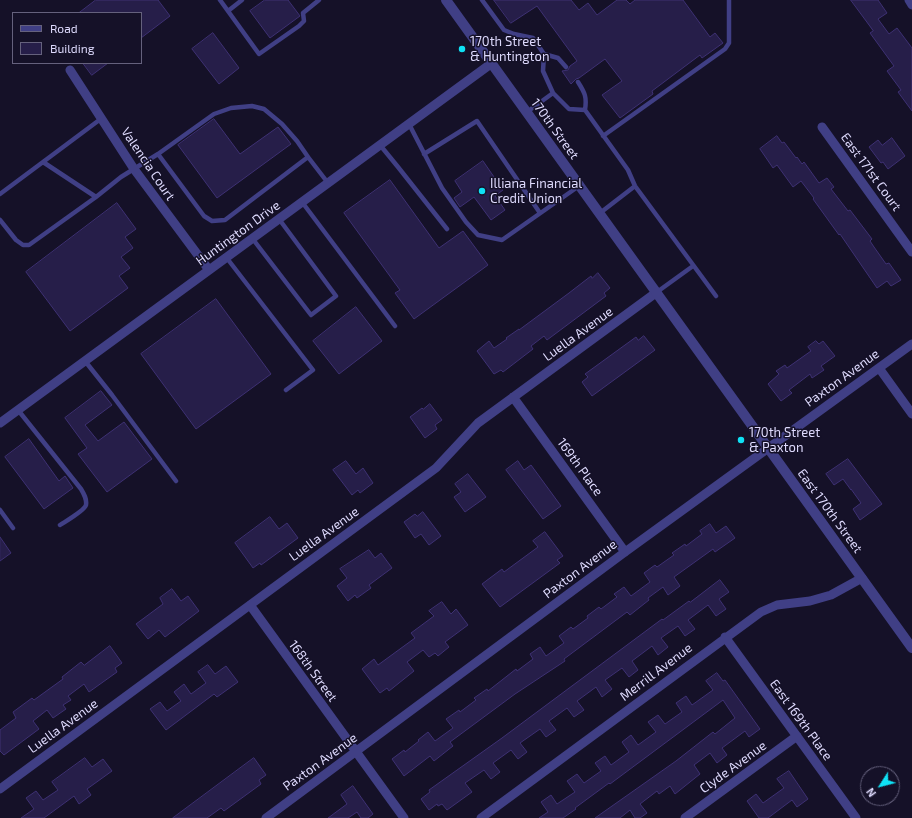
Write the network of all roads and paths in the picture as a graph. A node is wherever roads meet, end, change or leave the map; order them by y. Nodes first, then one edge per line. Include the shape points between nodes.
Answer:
1 (220, 0) edge
2 (242, 0) edge
3 (319, 0) edge
4 (482, 0) edge
5 (729, 0) edge
6 (908, 0) edge
7 (449, 1) edge
8 (912, 5) edge
9 (228, 11) junction
10 (544, 54) junction
11 (492, 63) junction
12 (566, 66) dead end
13 (70, 70) dead end
14 (578, 82) dead end
15 (553, 93) junction
16 (586, 110) junction
17 (527, 112) junction
18 (102, 118) junction
19 (409, 124) junction
20 (822, 127) dead end
21 (603, 136) junction
22 (380, 145) junction
23 (158, 154) junction
24 (424, 154) junction
25 (308, 158) junction
26 (43, 162) junction
27 (134, 169) junction
28 (328, 183) junction
29 (580, 185) junction
30 (635, 186) junction
31 (0, 194) edge
32 (96, 197) junction
33 (302, 202) junction
34 (540, 213) junction
35 (600, 213) junction
36 (279, 219) junction
37 (0, 220) edge
38 (447, 229) dead end
39 (252, 238) junction
40 (912, 252) edge
41 (226, 257) junction
42 (693, 266) junction
43 (209, 270) junction
44 (657, 292) junction
45 (716, 296) dead end
46 (395, 326) dead end
47 (912, 344) edge
48 (85, 361) junction
49 (879, 368) junction
50 (286, 390) dead end
51 (514, 397) junction
52 (18, 410) junction
53 (912, 414) edge
54 (0, 423) edge
55 (768, 448) junction
56 (176, 481) dead end
57 (0, 510) edge
58 (60, 525) dead end
59 (12, 528) dead end
60 (625, 552) junction
61 (862, 578) junction
62 (250, 605) junction
63 (725, 637) junction
64 (912, 648) edge
65 (797, 736) junction
66 (356, 751) junction
67 (0, 789) edge
68 (266, 818) edge
69 (404, 818) edge
70 (481, 818) edge
71 (685, 818) edge
72 (856, 818) edge

1 - 9 lane
2 - 9 lane
3 - 9 lane via 303,12 304,21 299,26 259,54
4 - 10 lane via 504,30 533,38
5 - 21 lane via 729,43 725,49
6 - 8 street
7 - 11 street, 170th Street
10 - 12 lane via 558,58
10 - 15 lane via 543,71
11 - 17 street, 170th Street
11 - 19 street, Huntington Drive
13 - 18 street, Valencia Court
14 - 16 lane via 586,100
15 - 16 lane via 569,109
15 - 17 lane
16 - 21 lane
17 - 29 street, 170th Street
18 - 26 lane
18 - 27 street, Valencia Court
19 - 22 street, Huntington Drive
19 - 24 lane
20 - 40 street, East 171st Court
21 - 30 lane via 628,170
22 - 28 street, Huntington Drive
22 - 38 lane
23 - 25 lane via 214,114 231,108 252,106 264,109 282,124
23 - 25 lane via 204,216 218,221 224,220
23 - 27 lane
24 - 34 lane via 442,188 478,235 502,240
24 - 34 lane via 476,121
25 - 28 lane
26 - 31 lane
26 - 32 lane
27 - 32 lane
27 - 43 street, Valencia Court
28 - 33 street, Huntington Drive
29 - 34 lane
29 - 35 street, 170th Street
30 - 35 lane
30 - 42 lane
32 - 37 lane via 29,245 23,245 16,240
33 - 36 street, Huntington Drive
33 - 46 lane
35 - 44 street, 170th Street
36 - 39 street, Huntington Drive
36 - 39 lane via 336,296 311,315
39 - 41 street, Huntington Drive
41 - 43 street, Huntington Drive
41 - 50 lane via 313,370
42 - 44 lane
42 - 45 lane
43 - 48 street, Huntington Drive
44 - 51 street, Luella Avenue
44 - 55 street, East 170th Street
47 - 49 street, Paxton Avenue
48 - 52 street, Huntington Drive
48 - 56 lane
49 - 53 street
49 - 55 street, Paxton Avenue
51 - 60 street, 169th Place
51 - 62 street, Luella Avenue via 478,423 436,468
52 - 54 street, Huntington Drive
52 - 58 lane via 85,496 86,504 83,508
55 - 60 street, Paxton Avenue
55 - 61 street, East 170th Street
57 - 59 lane
60 - 66 street, Paxton Avenue
61 - 63 street, Merrill Avenue via 831,595 810,601 777,605 761,612
61 - 64 street, East 170th Street
62 - 66 street, 168th Street
62 - 67 street, Luella Avenue
63 - 65 street, East 169th Place
63 - 70 street, Merrill Avenue
65 - 71 street, Clyde Avenue
65 - 72 street, East 169th Place
66 - 68 street, Paxton Avenue
66 - 69 street, 168th Street

